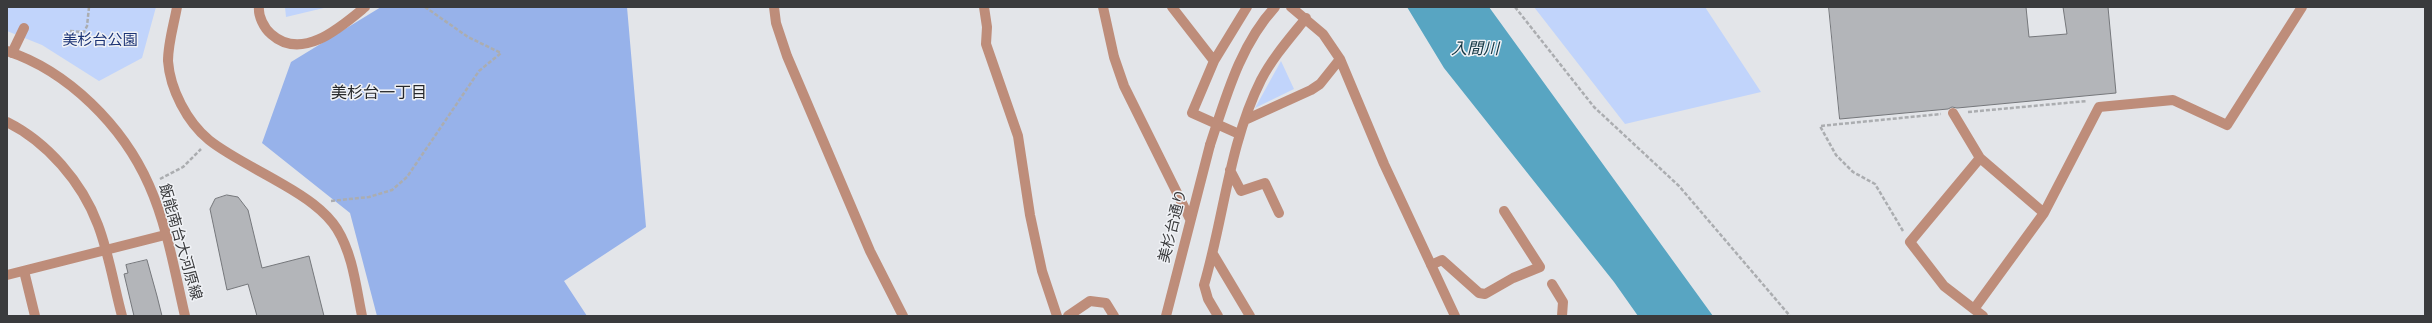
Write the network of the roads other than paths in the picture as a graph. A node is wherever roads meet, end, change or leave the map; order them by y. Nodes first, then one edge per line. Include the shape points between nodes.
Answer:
1 (177, 7) edge
2 (259, 7) edge
3 (365, 7) edge
4 (984, 7) edge
5 (1104, 7) edge
6 (1172, 7) edge
7 (1247, 7) edge
8 (1275, 7) edge
9 (1291, 7) edge
10 (2302, 7) edge
11 (772, 8) edge
12 (1306, 18) junction
13 (24, 28) dead end
14 (10, 52) edge
15 (1340, 59) junction
16 (1214, 61) junction
17 (1953, 113) road end
18 (1245, 120) junction
19 (7, 122) edge
20 (1239, 134) junction
21 (1980, 158) junction
22 (1230, 170) junction
23 (1504, 212) dead end
24 (1279, 213) dead end
25 (2044, 213) junction
26 (1190, 219) junction
27 (165, 235) junction
28 (105, 249) junction
29 (1213, 254) junction
30 (1431, 265) junction
31 (24, 271) junction
32 (7, 275) edge
33 (1552, 284) dead end
34 (1974, 309) junction
35 (35, 316) edge
36 (122, 316) edge
37 (185, 316) edge
38 (362, 316) edge
39 (903, 316) edge
40 (1057, 316) edge
41 (1068, 316) edge
42 (1114, 316) edge
43 (1166, 316) edge
44 (1218, 316) edge
45 (1250, 316) edge
46 (1455, 316) edge
47 (1562, 316) edge
48 (1983, 316) edge

1 - 38 street via 168,60 172,82 186,111 195,126 209,140 299,194 321,210 337,228 348,251
2 - 3 street via 266,30 280,42 306,44 331,34
4 - 40 street via 986,44 1018,136 1030,215 1042,271
5 - 26 street via 1114,57 1124,86
6 - 16 street
7 - 16 street
8 - 26 street, 美杉台通り, bridge via 1245,52 1230,86 1210,145
9 - 12 street
10 - 25 street via 2227,125 2173,100 2099,107
11 - 39 street via 787,56 870,251
12 - 15 street via 1323,34
12 - 18 street via 1277,53 1261,79
13 - 14 street
14 - 27 street, 飯能南台大河原線 via 44,67 71,86 102,115 137,162 149,185
15 - 18 street via 1320,84 1311,90
15 - 30 street via 1384,164
16 - 20 street via 1192,113
17 - 21 street
18 - 20 street
19 - 28 street via 19,128 60,161 98,224
20 - 22 street
21 - 25 street
21 - 34 street via 1910,242 1944,286
22 - 24 street via 1241,191 1265,183
22 - 29 street
23 - 30 street via 1540,267 1512,278 1485,294 1479,293 1442,260
25 - 34 street
26 - 43 street, 美杉台通り
27 - 28 street
27 - 37 street, 飯能南台大河原線
28 - 31 street
28 - 36 street
29 - 44 street via 1204,285 1208,299
29 - 45 street
30 - 46 street
31 - 32 street
31 - 35 street
33 - 47 street via 1563,302
34 - 48 street
41 - 42 street via 1090,301 1106,303

